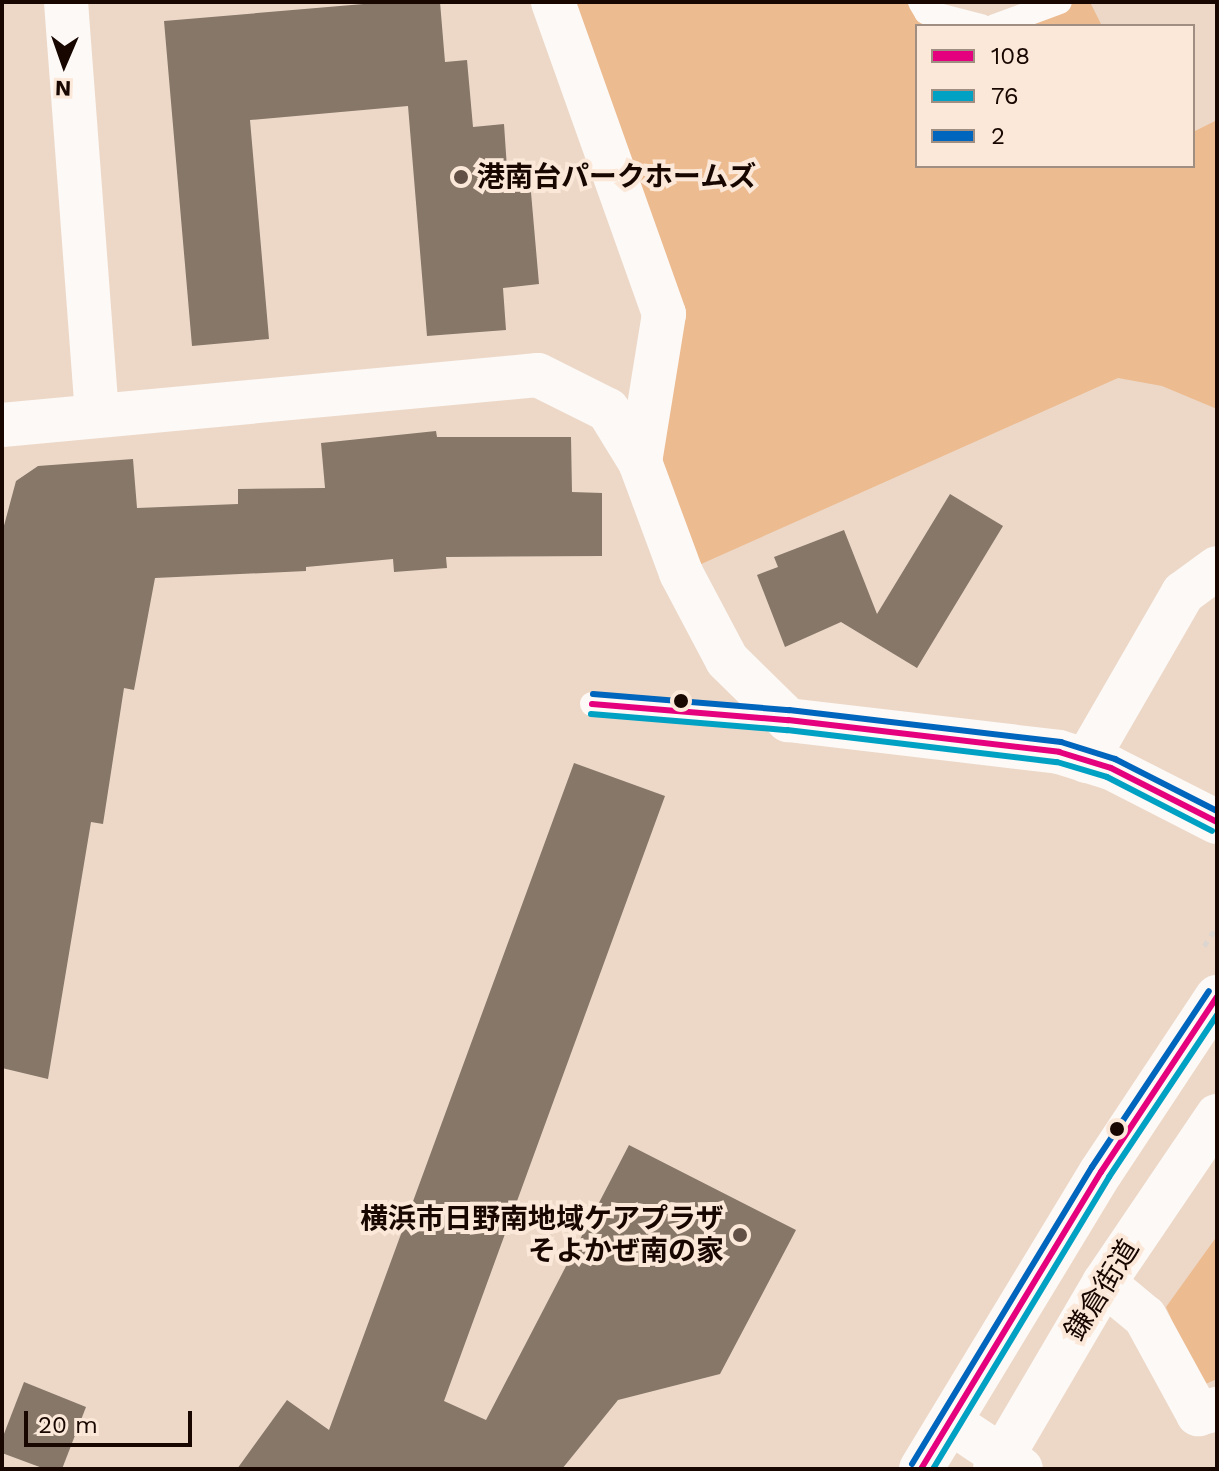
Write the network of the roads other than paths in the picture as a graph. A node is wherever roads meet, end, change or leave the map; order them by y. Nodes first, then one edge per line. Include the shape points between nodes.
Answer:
1 (66, 2) edge
2 (553, 2) edge
3 (920, 2) edge
4 (1060, 2) edge
5 (973, 24) edge
6 (1000, 24) edge
7 (97, 416) junction
8 (3, 428) edge
9 (640, 462) junction
10 (1217, 568) edge
11 (592, 704) dead end
12 (788, 720) junction
13 (1086, 761) junction
14 (1217, 822) edge
15 (1217, 997) edge
16 (1217, 1116) edge
17 (1104, 1283) junction
18 (1217, 1409) edge
19 (950, 1422) junction
20 (1006, 1464) edge
21 (921, 1469) edge

1 - 7 street
2 - 9 street via 664,314
3 - 5 lane via 926,12
4 - 6 lane
7 - 8 street
7 - 9 street via 538,375 608,410
9 - 12 street via 681,573 727,660
10 - 13 street via 1183,593
11 - 12 lane
12 - 13 street via 1059,752
13 - 14 street via 1111,768
15 - 19 street via 1101,1172
16 - 17 street, 鎌倉街道
17 - 18 street via 1145,1317 1198,1414
17 - 20 street, 鎌倉街道
19 - 20 street
19 - 21 street

